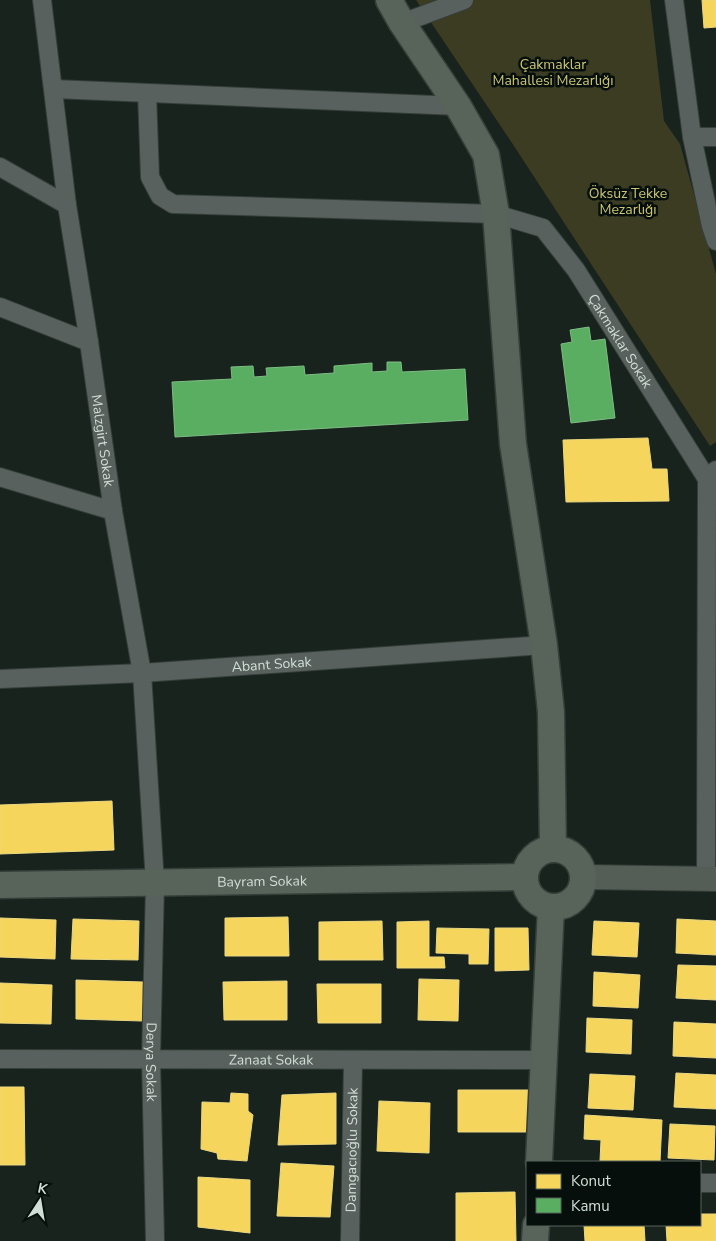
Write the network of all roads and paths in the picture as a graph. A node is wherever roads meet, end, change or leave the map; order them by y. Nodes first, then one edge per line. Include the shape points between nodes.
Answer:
1 (42, 0) edge
2 (389, 0) edge
3 (464, 0) edge
4 (674, 0) edge
5 (402, 23) junction
6 (54, 89) junction
7 (147, 93) junction
8 (458, 106) junction
9 (692, 137) junction
10 (716, 137) edge
11 (0, 167) edge
12 (67, 205) junction
13 (496, 214) junction
14 (716, 241) edge
15 (0, 307) edge
16 (89, 342) junction
17 (711, 474) edge
18 (0, 477) edge
19 (716, 500) edge
20 (113, 511) junction
21 (544, 645) junction
22 (142, 673) junction
23 (0, 679) edge
24 (553, 849) junction
25 (524, 877) junction
26 (583, 877) junction
27 (711, 879) edge
28 (156, 882) junction
29 (0, 885) edge
30 (551, 907) junction
31 (0, 1059) edge
32 (151, 1059) junction
33 (353, 1060) junction
34 (544, 1060) junction
35 (539, 1161) edge
36 (701, 1183) edge
37 (716, 1183) edge
38 (536, 1226) edge
39 (155, 1241) edge
40 (350, 1241) edge
41 (535, 1241) edge

1 - 6 street, Malzgirt Sokak
2 - 5 main road
3 - 5 street
4 - 9 street
5 - 8 main road
6 - 7 street
6 - 12 street, Malzgirt Sokak
7 - 8 street
7 - 13 street, Çakmaklar Sokak via 150,177 160,196 173,204
8 - 13 main road via 486,155
9 - 10 street
9 - 14 street
11 - 12 street
12 - 16 street, Malzgirt Sokak
13 - 17 street, Çakmaklar Sokak via 543,228 576,270
13 - 21 main road via 514,444
15 - 16 street
16 - 20 street, Malzgirt Sokak
17 - 19 street, Çakmaklar Sokak
17 - 27 street
18 - 20 street
20 - 22 street, Malzgirt Sokak
21 - 22 street, Abant Sokak
21 - 24 main road via 551,712
22 - 23 street, Abant Sokak
22 - 28 street, Malzgirt Sokak
24 - 25 main road via 539,852 532,858
24 - 26 main road via 574,856
25 - 28 main road, Bayram Sokak
25 - 30 main road via 530,896
26 - 27 main road
26 - 30 main road via 576,898 568,904
28 - 29 main road, Bayram Sokak
28 - 32 street, Derya Sokak
30 - 34 main road
31 - 32 street, Zanaat Sokak
32 - 33 street, Zanaat Sokak
32 - 39 street, Derya Sokak
33 - 34 street, Zanaat Sokak
33 - 40 street, Damgacıoğlu Sokak
34 - 35 main road
36 - 37 street
38 - 41 main road

